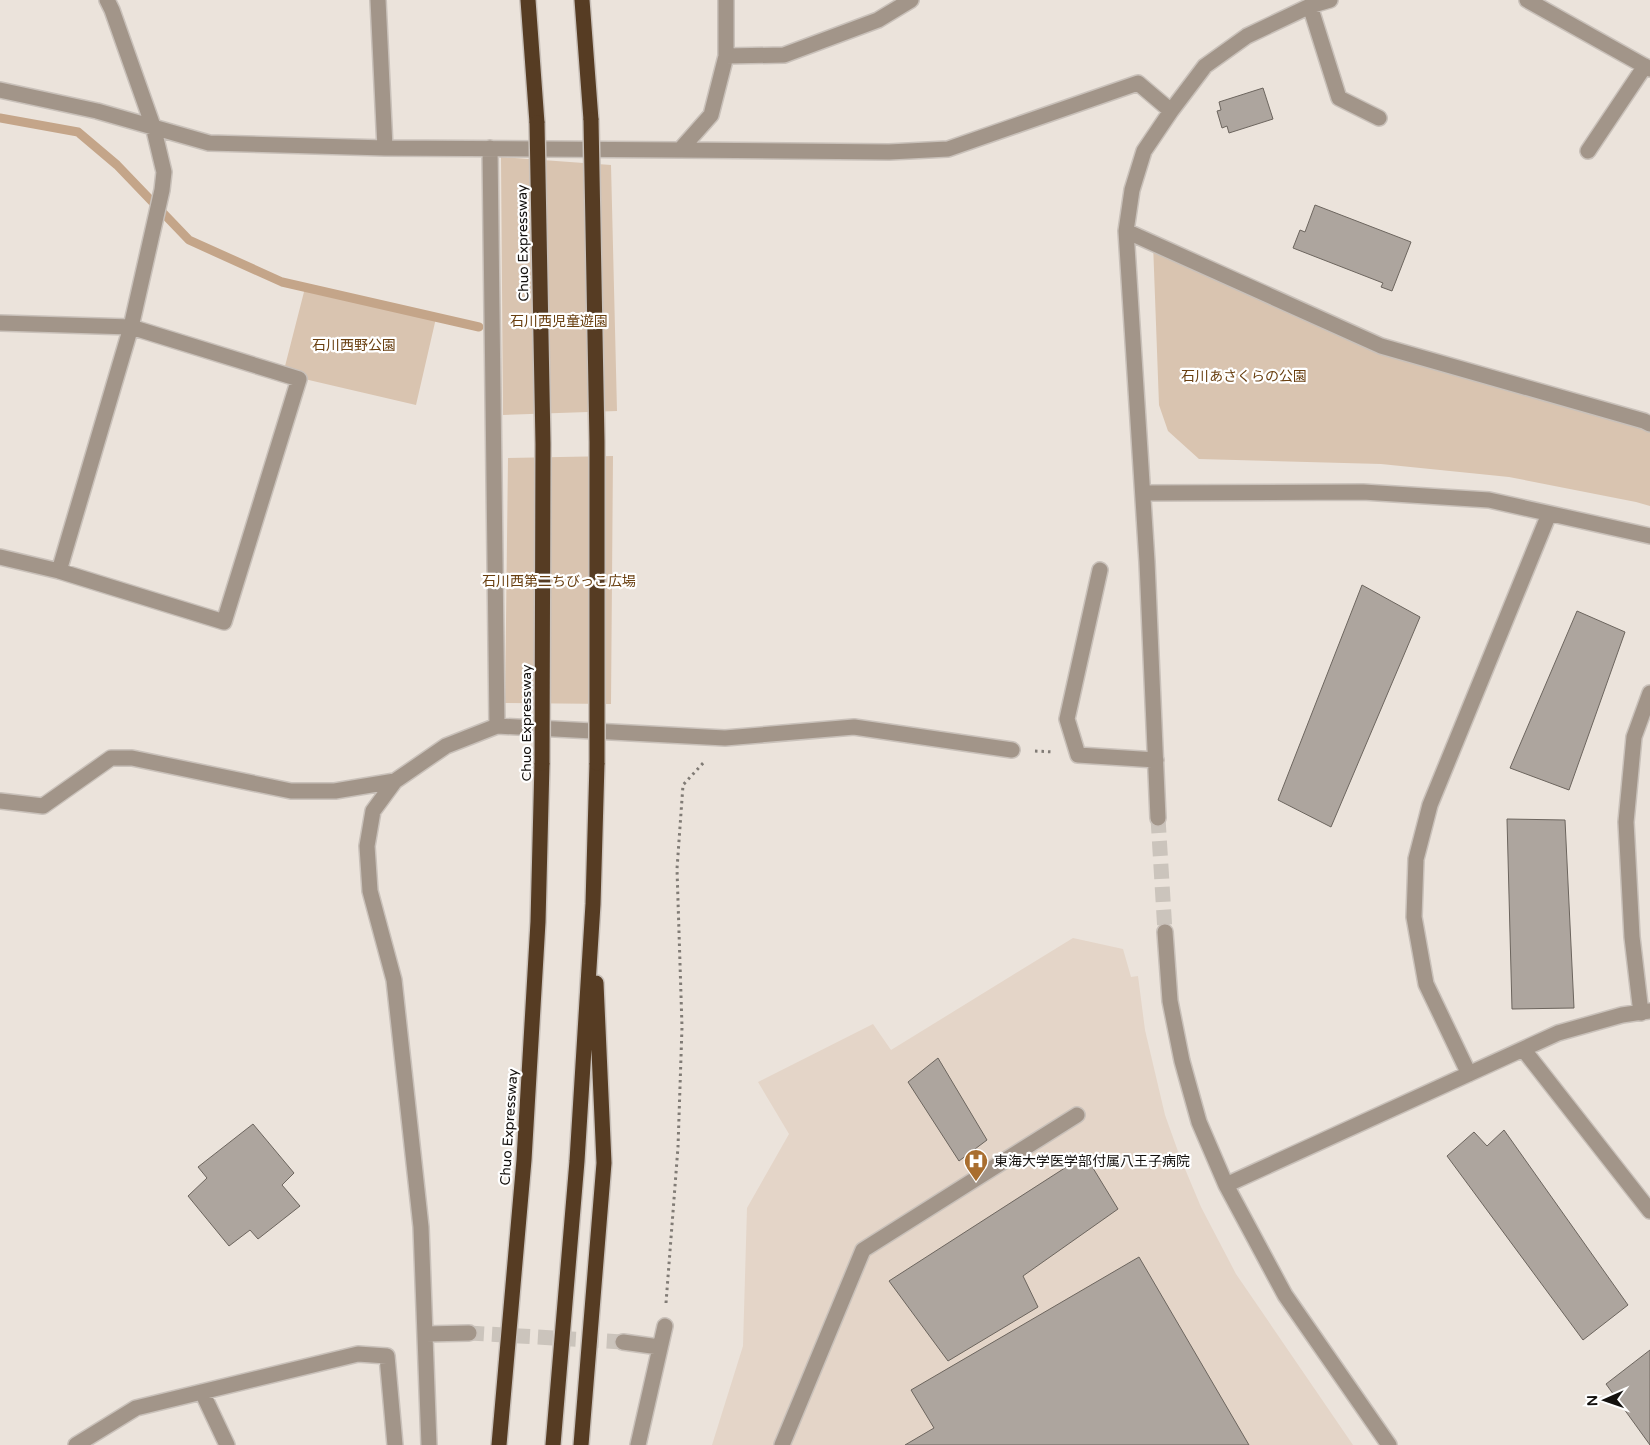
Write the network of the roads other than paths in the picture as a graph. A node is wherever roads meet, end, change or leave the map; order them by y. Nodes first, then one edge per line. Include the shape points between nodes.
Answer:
1 (106, 0) edge
2 (378, 0) edge
3 (528, 0) edge
4 (582, 0) edge
5 (726, 0) edge
6 (911, 0) edge
7 (1330, 0) edge
8 (1528, 0) edge
9 (1310, 6) junction
10 (726, 56) junction
11 (1647, 68) edge
12 (0, 90) edge
13 (1171, 111) junction
14 (1380, 118) dead end
15 (152, 126) junction
16 (385, 148) junction
17 (490, 148) junction
18 (680, 150) junction
19 (1588, 151) dead end
20 (1126, 231) junction
21 (0, 323) edge
22 (132, 327) junction
23 (1650, 424) edge
24 (1143, 493) junction
25 (1549, 514) junction
26 (1650, 536) edge
27 (0, 556) edge
28 (1100, 570) dead end
29 (59, 571) junction
30 (1650, 693) edge
31 (497, 726) junction
32 (1012, 750) road end
33 (1156, 760) junction
34 (395, 781) junction
35 (0, 801) edge
36 (1158, 818) tunnel mouth
37 (593, 904) junction
38 (1165, 932) tunnel mouth
39 (1646, 1012) edge
40 (1523, 1049) junction
41 (1470, 1074) junction
42 (1077, 1115) dead end
43 (1226, 1185) junction
44 (1650, 1211) edge
45 (664, 1326) road end
46 (469, 1333) tunnel mouth
47 (426, 1334) junction
48 (623, 1342) tunnel mouth
49 (659, 1347) junction
50 (202, 1392) junction
51 (76, 1445) edge
52 (227, 1445) edge
53 (394, 1445) edge
54 (429, 1445) edge
55 (498, 1445) edge
56 (553, 1445) edge
57 (581, 1445) edge
58 (638, 1445) edge
59 (782, 1445) edge
60 (1389, 1445) edge

1 - 15 street
2 - 16 street
3 - 55 highway, Chuo Expressway, bridge via 537,123 544,444 542,763 538,922 524,1160
4 - 37 highway, bridge via 591,120 597,442 597,763
5 - 10 street
6 - 10 street via 878,20 784,55
7 - 9 street
8 - 11 street
9 - 13 street via 1247,36 1205,66
9 - 14 street via 1339,98
10 - 18 street via 712,115
11 - 19 street
12 - 15 street via 97,110
13 - 18 street via 1138,83 948,149 889,152
13 - 20 street via 1144,151 1132,190
15 - 16 street via 209,143
15 - 22 street via 164,172
16 - 17 street
17 - 18 street
17 - 31 street
20 - 23 street via 1381,346
20 - 24 street
21 - 22 street
22 - 29 street
22 - 29 street via 300,379 224,622
24 - 25 street via 1364,492 1489,500
24 - 33 street
25 - 26 street
25 - 41 street via 1430,805 1416,859 1414,917 1426,984
27 - 29 street
28 - 33 street via 1067,719 1078,755
30 - 39 street via 1634,737 1626,822 1632,937
31 - 32 street via 724,738 854,727
31 - 34 street via 446,746
33 - 36 street
34 - 35 street via 335,791 292,791 132,758 111,758 43,806
34 - 47 street via 373,811 367,846 370,891 394,980 421,1227
37 - 56 highway via 577,1160
37 - 57 highway via 604,1163
38 - 43 street via 1170,1001 1182,1061 1199,1122
39 - 40 street via 1622,1015 1558,1033
40 - 41 street
40 - 44 street
41 - 43 street
42 - 59 street via 863,1250
43 - 60 street via 1285,1295
45 - 49 street
46 - 47 street
47 - 54 street
48 - 49 street
49 - 58 street
50 - 51 street via 136,1408
50 - 52 street
50 - 53 street via 358,1354 387,1356

